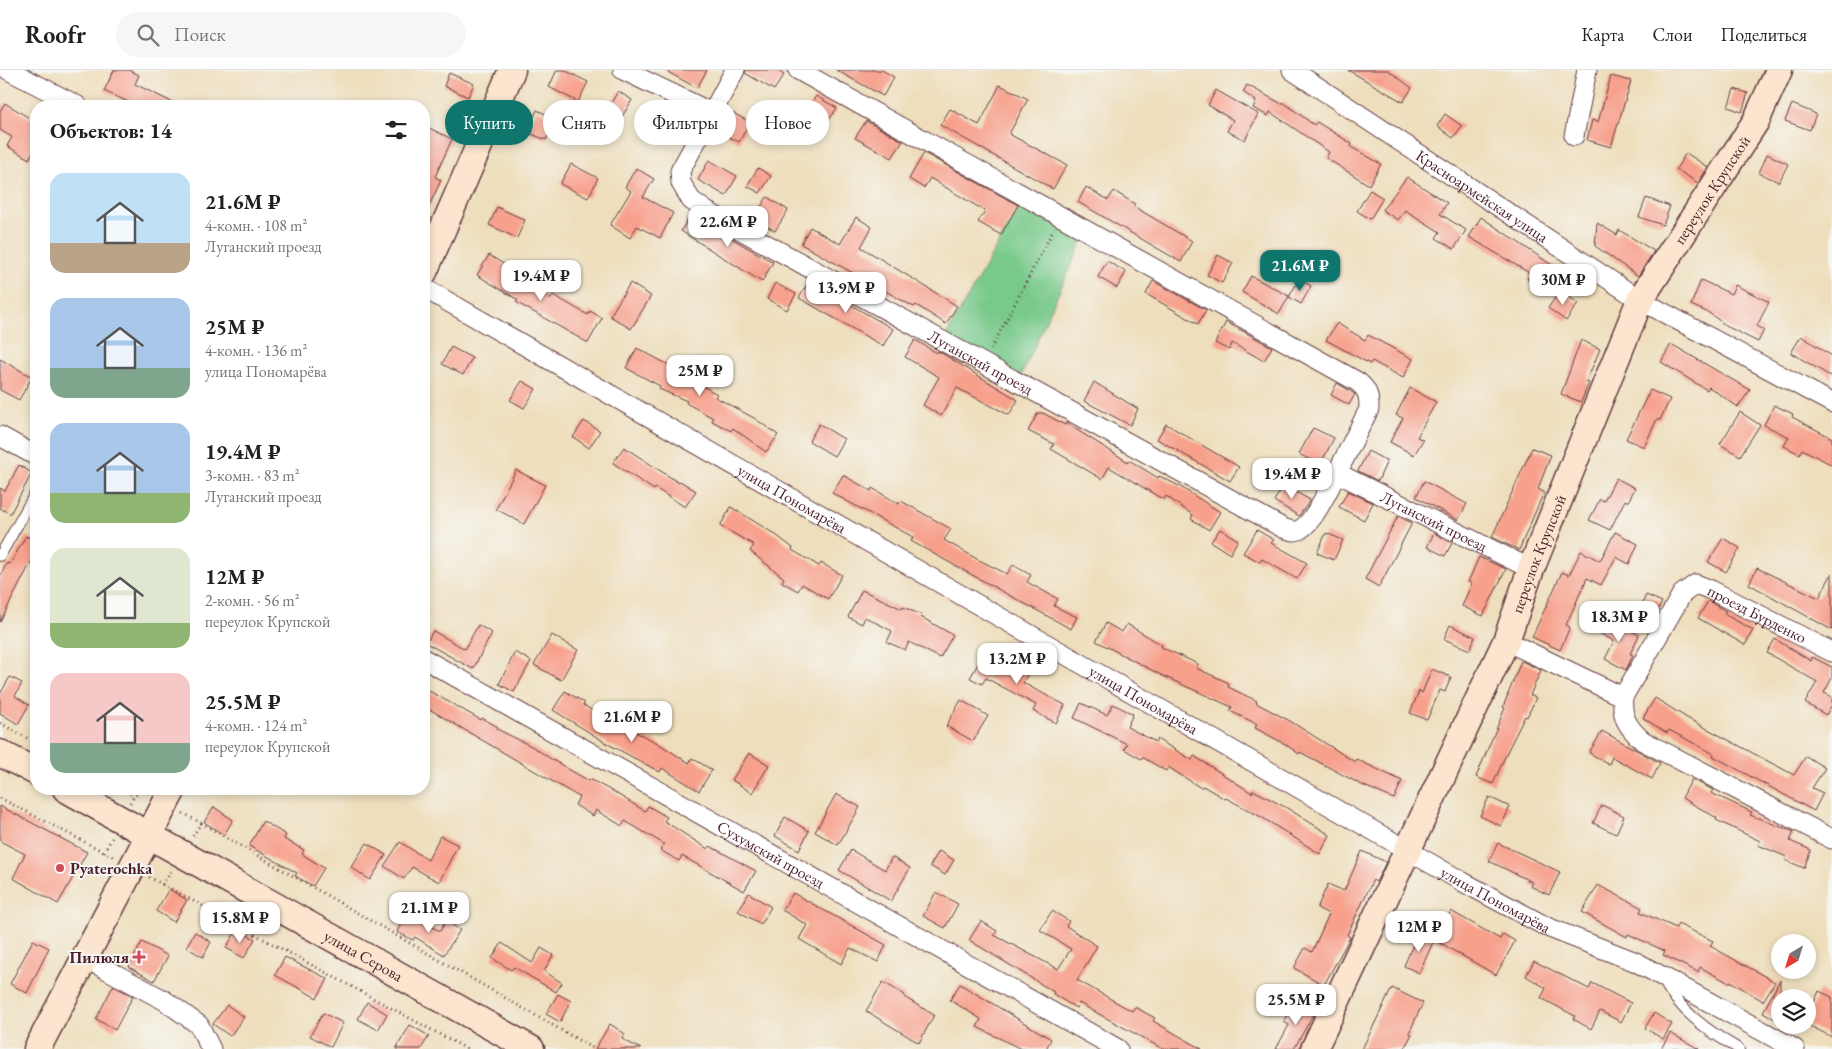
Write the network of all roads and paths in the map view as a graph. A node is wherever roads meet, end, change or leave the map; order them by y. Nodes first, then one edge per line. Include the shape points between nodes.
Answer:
1 (8, 70) edge
2 (512, 70) edge
3 (623, 70) edge
4 (735, 70) edge
5 (798, 70) edge
6 (1292, 70) edge
7 (1587, 70) edge
8 (1779, 70) edge
9 (66, 100) edge
10 (685, 100) edge
11 (719, 100) edge
12 (1574, 136) dead end
13 (694, 145) edge
14 (1060, 216) junction
15 (430, 258) edge
16 (430, 291) edge
17 (1640, 300) junction
18 (984, 363) junction
19 (1832, 403) edge
20 (0, 436) edge
21 (30, 453) edge
22 (1337, 473) junction
23 (30, 503) edge
24 (0, 556) edge
25 (1531, 569) junction
26 (1506, 641) junction
27 (1832, 652) edge
28 (430, 662) edge
29 (1623, 697) junction
30 (0, 723) edge
31 (30, 740) edge
32 (0, 753) edge
33 (30, 769) edge
34 (77, 795) edge
35 (170, 795) edge
36 (0, 798) edge
37 (201, 823) dead end
38 (148, 833) junction
39 (1832, 839) edge
40 (1409, 850) junction
41 (104, 852) dead end
42 (162, 885) dead end
43 (85, 958) junction
44 (1661, 975) junction
45 (37, 1049) edge
46 (211, 1049) edge
47 (467, 1049) edge
48 (531, 1049) edge
49 (594, 1049) edge
50 (1118, 1049) edge
51 (1314, 1049) edge
52 (1739, 1049) edge
53 (1795, 1049) edge

1 - 9 street
2 - 15 street
3 - 10 street
4 - 11 street, Луганский проезд
5 - 14 street, Луганский проезд
6 - 17 street, Красноармейская улица
7 - 12 street
8 - 17 street, переулок Крупской via 1756,121
13 - 18 street, Луганский проезд via 680,171 681,183 691,200
14 - 18 path
14 - 22 street, Луганский проезд via 1366,388 1370,409
16 - 40 street, улица Пономарёва
17 - 19 street, Красноармейская улица
17 - 25 street, переулок Крупской
18 - 22 street, Луганский проезд via 1283,528 1294,531 1304,528
20 - 21 street
22 - 25 street, Луганский проезд
23 - 24 lane
25 - 26 street, переулок Крупской
26 - 29 street
26 - 40 street, переулок Крупской
27 - 29 street, проезд Бурденко via 1696,584 1682,594
28 - 50 street, Сухумский проезд
29 - 39 street via 1622,710 1629,729 1643,740
30 - 31 path
32 - 33 street
34 - 38 street, улица Серова
35 - 38 street
36 - 41 path
37 - 49 path
38 - 43 street
38 - 48 street, улица Серова
40 - 44 street, улица Пономарёва via 1547,927
40 - 51 street, переулок Крупской
42 - 47 path
43 - 45 street
43 - 46 street via 164,1000 199,1024
44 - 52 lane via 1669,992 1684,1010
44 - 53 street, улица Пономарёва

